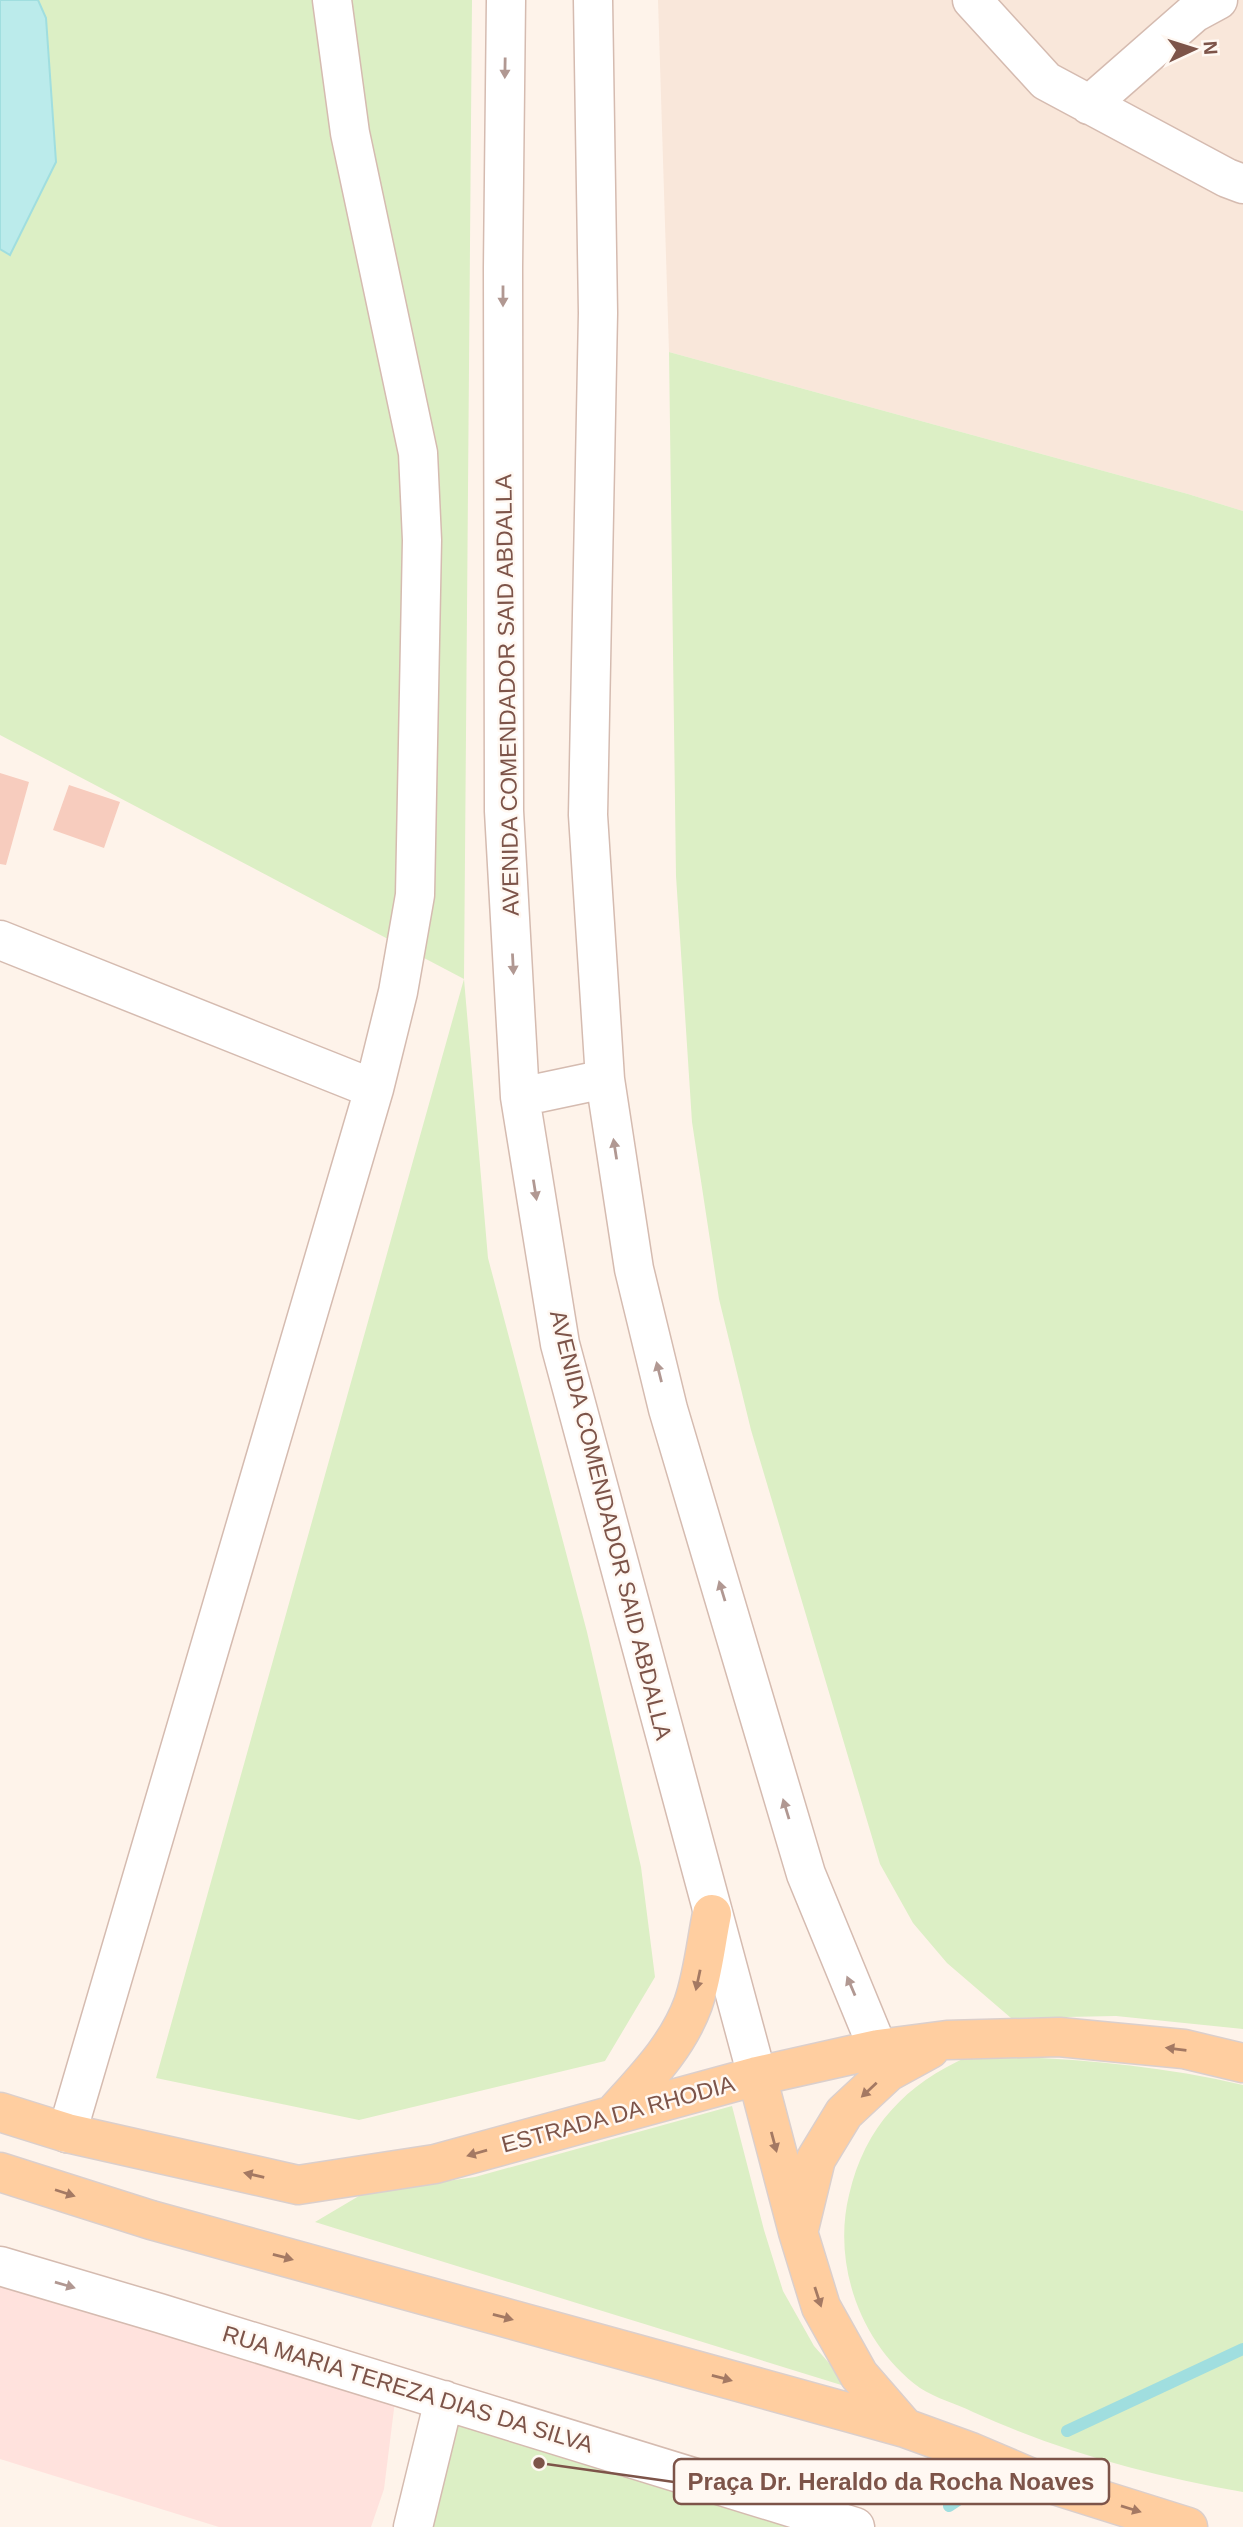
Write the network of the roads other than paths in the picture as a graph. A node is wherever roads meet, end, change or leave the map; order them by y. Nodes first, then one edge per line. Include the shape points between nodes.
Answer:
1 (332, 0) edge
2 (506, 0) edge
3 (593, 0) edge
4 (972, 0) edge
5 (1218, 0) edge
6 (1089, 105) junction
7 (1243, 184) edge
8 (0, 940) edge
9 (605, 1079) junction
10 (374, 1089) junction
11 (520, 1097) junction
12 (712, 1914) junction
13 (947, 2040) junction
14 (878, 2049) junction
15 (1243, 2063) edge
16 (757, 2076) junction
17 (0, 2112) edge
18 (613, 2115) junction
19 (67, 2133) junction
20 (0, 2172) edge
21 (798, 2232) junction
22 (0, 2266) edge
23 (444, 2400) junction
24 (905, 2428) junction
25 (1032, 2478) junction
26 (413, 2527) edge
27 (855, 2527) edge
28 (1098, 2527) edge
29 (1188, 2527) edge

1 - 10 street via 350,133 418,453 422,540 415,895
2 -> 11 street, AVENIDA COMENDADOR SAID ABDALLA via 504,811
3 - 9 street via 598,313 588,816
4 - 6 street via 1046,81
5 - 6 street via 1194,13
6 - 7 street
8 - 10 street
9 - 11 street
14 -> 9 street via 806,1874 667,1409 634,1269
10 - 19 street
11 -> 12 street, AVENIDA COMENDADOR SAID ABDALLA via 560,1344
12 - 16 street, AVENIDA COMENDADOR SAID ABDALLA
12 -> 18 main road via 693,2004 661,2061
13 - 14 main road, ESTRADA DA RHODIA
15 -> 13 main road, ESTRADA DA RHODIA via 1184,2049 1059,2037
13 -> 21 main road via 888,2072 844,2113 816,2159
14 - 16 main road, ESTRADA DA RHODIA
16 - 18 main road, ESTRADA DA RHODIA
16 -> 21 main road
17 - 19 main road, ESTRADA DA RHODIA
18 -> 19 main road, ESTRADA DA RHODIA via 435,2164 298,2185
20 -> 24 main road via 151,2220
21 -> 24 main road via 821,2307 859,2375
22 -> 23 street, RUA MARIA TEREZA DIAS DA SILVA
23 - 26 street
23 - 27 street, RUA MARIA TEREZA DIAS DA SILVA
24 - 25 main road
25 - 28 main road
25 -> 29 main road

